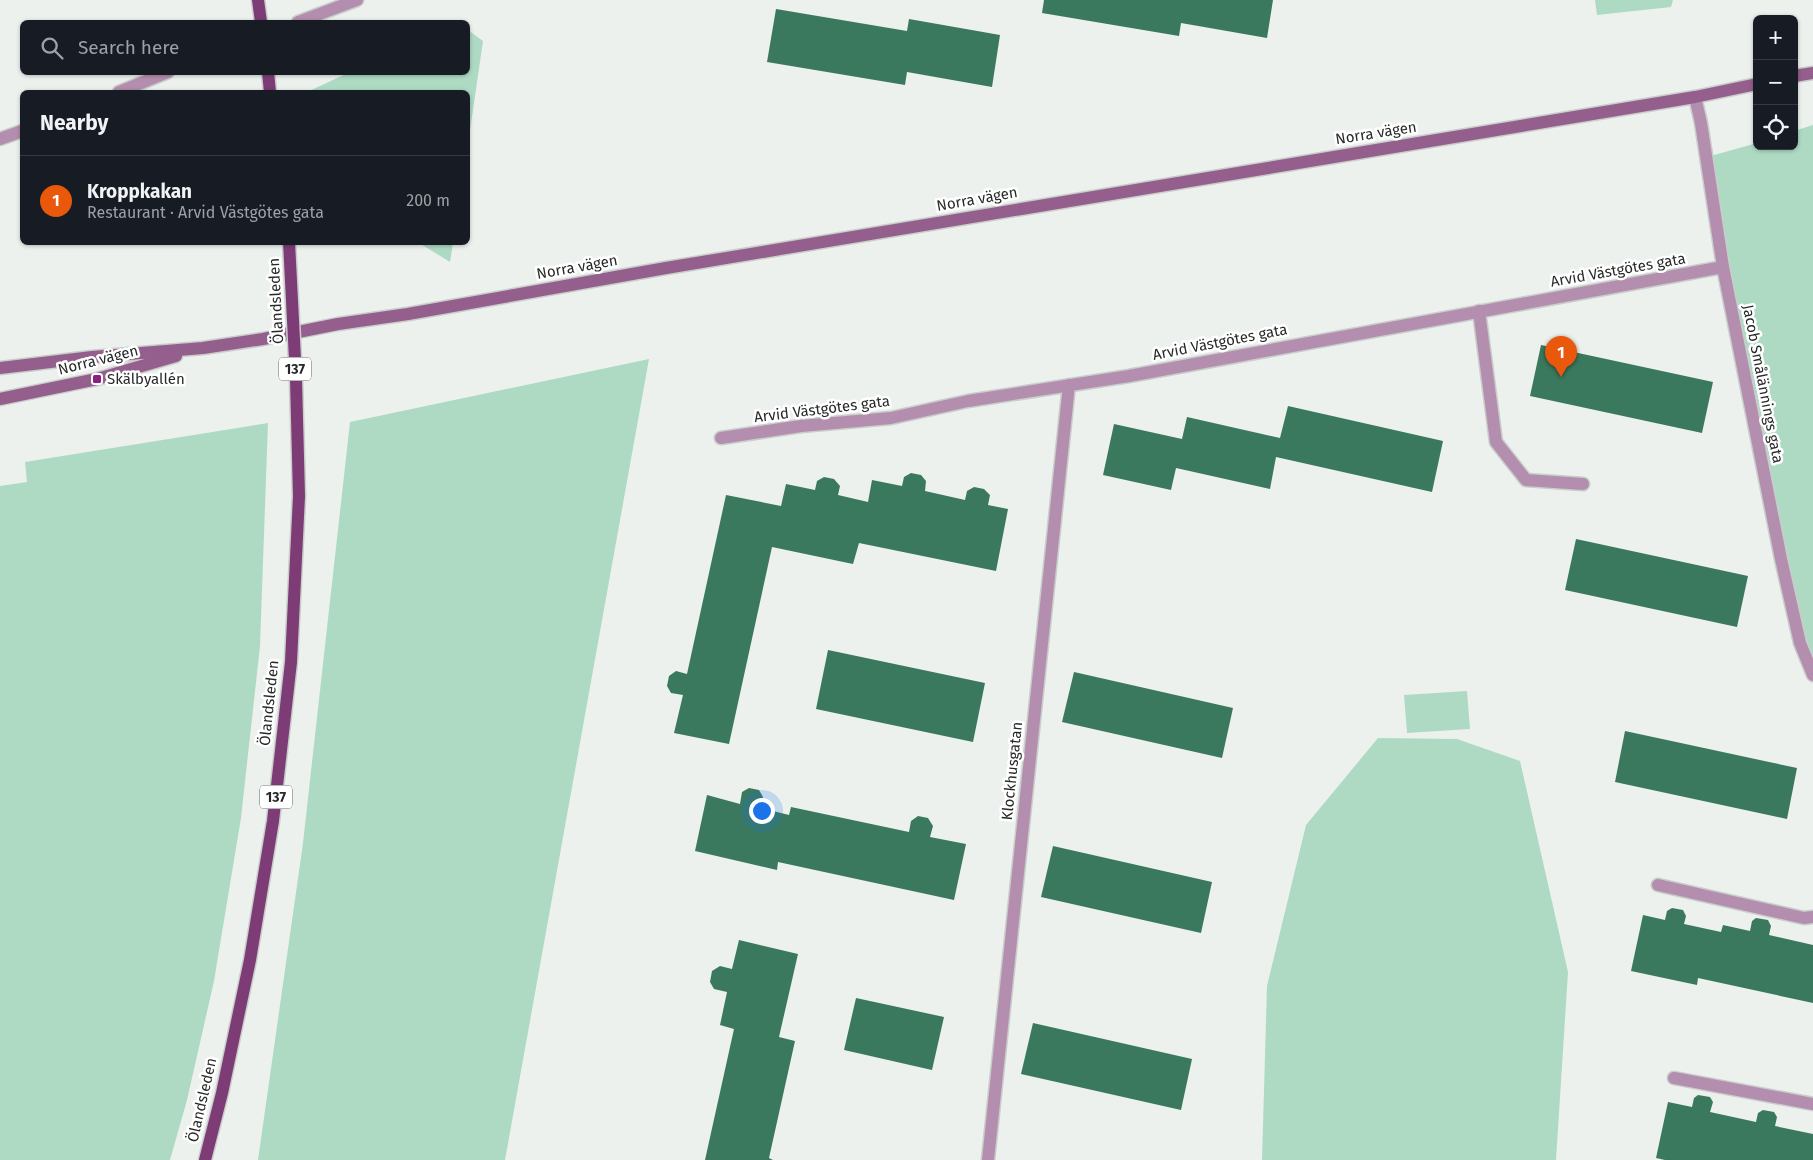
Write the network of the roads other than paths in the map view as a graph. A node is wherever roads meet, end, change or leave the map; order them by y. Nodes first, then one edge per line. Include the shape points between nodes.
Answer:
1 (258, 0) edge
2 (357, 0) edge
3 (261, 20) edge
4 (303, 20) edge
5 (1813, 72) edge
6 (161, 75) edge
7 (268, 75) edge
8 (1798, 75) edge
9 (1753, 85) edge
10 (125, 90) edge
11 (270, 90) edge
12 (1695, 96) junction
13 (20, 132) edge
14 (0, 140) edge
15 (289, 245) edge
16 (1722, 267) junction
17 (1479, 312) junction
18 (202, 348) junction
19 (0, 368) edge
20 (1069, 385) junction
21 (0, 399) edge
22 (721, 438) dead end
23 (1583, 484) dead end
24 (1813, 675) edge
25 (1658, 885) dead end
26 (1813, 917) edge
27 (1674, 1078) dead end
28 (1813, 1104) edge
29 (205, 1160) edge
30 (988, 1160) edge

1 - 3 main road
2 - 4 street
5 - 8 main road
6 - 10 street
7 - 11 main road
9 - 12 main road, Norra vägen
12 - 16 street, Jacob Smålännings gata
12 - 18 main road, Norra vägen
13 - 14 street
15 - 29 main road, Ölandsleden / 137, bridge via 299,496 291,662 273,821 250,960
16 - 17 street, Arvid Västgötes gata
16 - 24 street, Jacob Smålännings gata via 1781,559 1800,643
17 - 20 street, Arvid Västgötes gata
17 - 23 street via 1496,442 1526,480
18 - 19 main road, Norra vägen
18 - 21 main road, Norra vägen via 97,379
20 - 22 street, Arvid Västgötes gata via 968,401 891,418 801,426
20 - 30 street, Klockhusgatan
25 - 26 street via 1804,918
27 - 28 street

